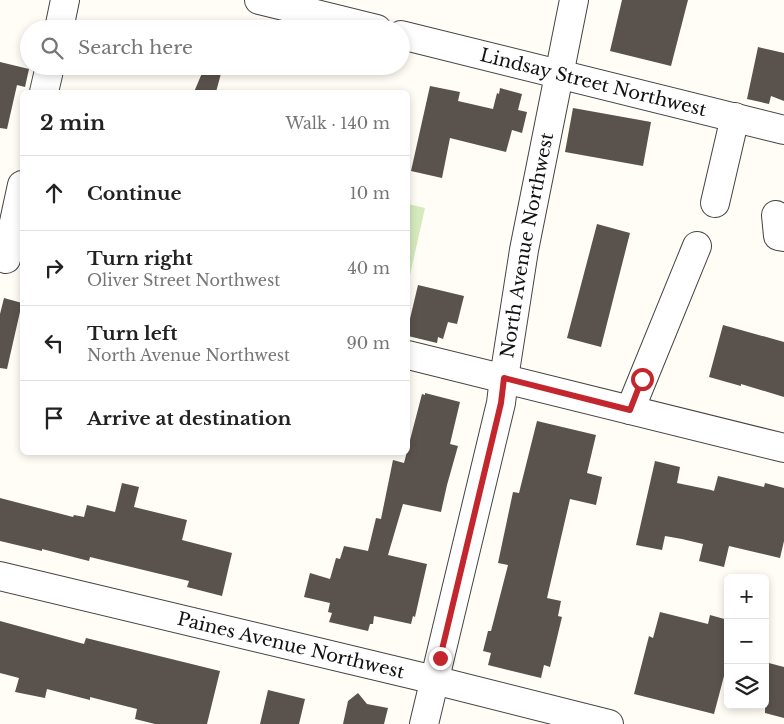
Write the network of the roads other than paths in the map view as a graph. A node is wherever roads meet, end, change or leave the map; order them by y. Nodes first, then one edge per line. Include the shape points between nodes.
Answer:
1 (65, 0) edge
2 (259, 0) edge
3 (574, 0) edge
4 (354, 11) edge
5 (61, 20) edge
6 (366, 20) edge
7 (410, 37) edge
8 (559, 73) junction
9 (48, 75) edge
10 (44, 90) edge
11 (735, 117) junction
12 (784, 130) edge
13 (20, 197) edge
14 (715, 203) dead end
15 (697, 246) dead end
16 (9, 260) edge
17 (410, 355) edge
18 (504, 378) junction
19 (630, 410) junction
20 (784, 448) edge
21 (0, 576) edge
22 (434, 680) junction
23 (424, 724) edge
24 (609, 724) edge

1 - 5 street
2 - 4 street
3 - 8 street, North Avenue Northwest
4 - 6 street
7 - 8 street, Lindsay Street Northwest
8 - 11 street, Lindsay Street Northwest
8 - 18 street, North Avenue Northwest via 524,250
9 - 10 street
11 - 12 street, Lindsay Street Northwest
11 - 14 street
13 - 16 street
15 - 19 street
17 - 18 street
18 - 19 street
18 - 22 street, North Avenue Northwest via 501,403
19 - 20 street
21 - 22 street, Paines Avenue Northwest
22 - 23 street, North Avenue Northwest
22 - 24 street, Paines Avenue Northwest

